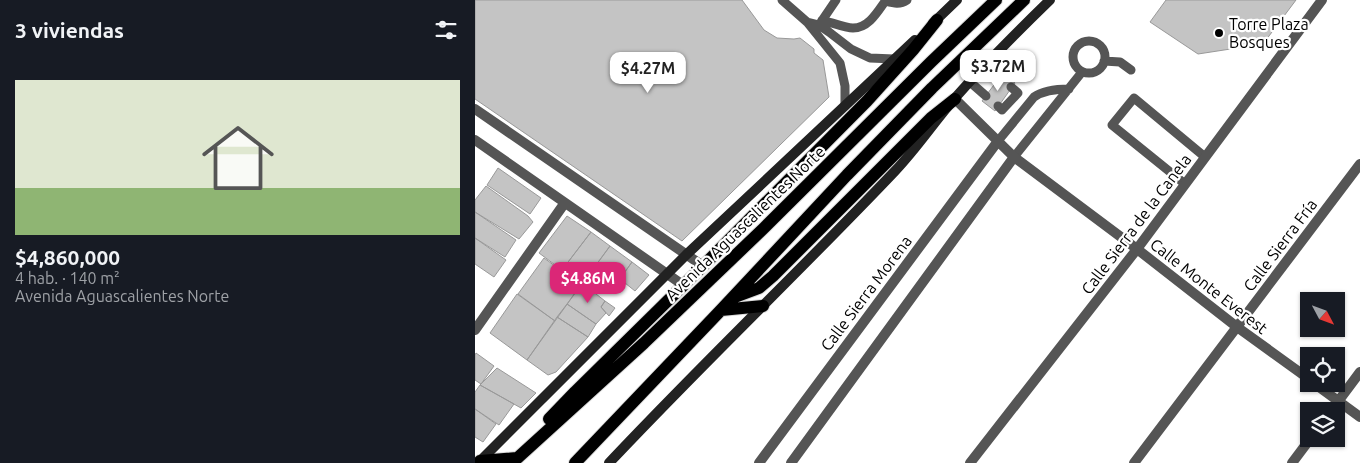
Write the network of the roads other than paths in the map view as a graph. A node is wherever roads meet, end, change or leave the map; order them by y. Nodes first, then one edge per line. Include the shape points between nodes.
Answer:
1 (782, 0) edge
2 (836, 0) edge
3 (907, 0) edge
4 (957, 0) edge
5 (996, 0) edge
6 (1023, 0) edge
7 (1050, 0) edge
8 (1322, 0) edge
9 (885, 1) edge
10 (937, 20) junction
11 (818, 26) junction
12 (895, 59) junction
13 (1104, 62) junction
14 (985, 65) junction
15 (1131, 70) dead end
16 (1082, 72) junction
17 (1000, 77) dead end
18 (970, 82) junction
19 (1011, 87) dead end
20 (1069, 89) junction
21 (986, 96) dead end
22 (955, 99) junction
23 (845, 106) junction
24 (998, 106) dead end
25 (475, 108) edge
26 (475, 140) edge
27 (998, 141) junction
28 (1014, 157) junction
29 (1205, 157) junction
30 (1360, 164) edge
31 (1185, 184) junction
32 (564, 204) junction
33 (1137, 249) junction
34 (686, 255) junction
35 (703, 266) junction
36 (667, 274) junction
37 (683, 285) junction
38 (733, 298) junction
39 (763, 306) junction
40 (721, 310) junction
41 (1237, 327) junction
42 (475, 330) edge
43 (1300, 372) edge
44 (1360, 372) edge
45 (1326, 392) edge
46 (1339, 401) junction
47 (1360, 417) edge
48 (530, 446) junction
49 (1305, 447) edge
50 (515, 461) edge
51 (479, 462) edge
52 (575, 463) edge
53 (609, 463) edge
54 (759, 463) edge
55 (791, 463) edge
56 (970, 463) edge
57 (1134, 463) edge
58 (1292, 463) edge

1 - 11 lane via 807,22
2 - 11 lane
3 - 9 lane via 896,4
4 - 10 street, Avenida Aguascalientes Norte
5 - 48 main road, Avenida Aguascalientes Norte via 637,350
6 - 38 main road via 847,175
7 - 14 street
8 - 29 street, Calle Sierra de la Canela
9 - 11 lane via 865,24 854,28
10 - 12 street, Avenida Aguascalientes Norte
10 - 35 main road via 887,80
11 - 12 lane via 870,58
11 - 23 lane via 840,63
12 - 23 street, Avenida Aguascalientes Norte
13 - 15 lane via 1120,62
13 - 16 lane via 1096,72
13 - 16 lane via 1104,52 1098,43 1081,42 1074,49 1072,59
14 - 17 lane
14 - 18 street
16 - 20 lane
18 - 21 lane
18 - 22 street
19 - 24 lane via 1018,93 1003,110
20 - 27 lane via 1034,97
20 - 28 lane
22 - 27 street, Calle Monte Everest
22 - 38 main road via 931,118 773,276 759,288
22 - 39 street via 909,157
23 - 34 street, Avenida Aguascalientes Norte
25 - 34 street
26 - 32 street
27 - 28 street, Calle Monte Everest
27 - 54 street, Calle Sierra Morena
28 - 33 street, Calle Monte Everest
28 - 55 street
29 - 31 street, Calle Sierra de la Canela
29 - 31 lane via 1134,98 1112,125
30 - 41 street, Calle Sierra Fría
31 - 33 street, Calle Sierra de la Canela
32 - 36 street
32 - 42 street
33 - 41 street, Calle Monte Everest
33 - 56 street, Calle Sierra de la Canela
34 - 35 street
34 - 36 street, Avenida Aguascalientes Norte
35 - 37 main road
36 - 37 street
36 - 51 street, Avenida Aguascalientes Norte
37 - 48 main road via 561,406
38 - 40 main road
39 - 40 main road
39 - 53 street
40 - 52 main road
41 - 43 street, Calle Monte Everest
41 - 57 street, Calle Sierra Fría
44 - 46 street
45 - 46 street
46 - 47 street
48 - 50 main road, Avenida Aguascalientes Norte
49 - 58 street
50 - 51 main road

